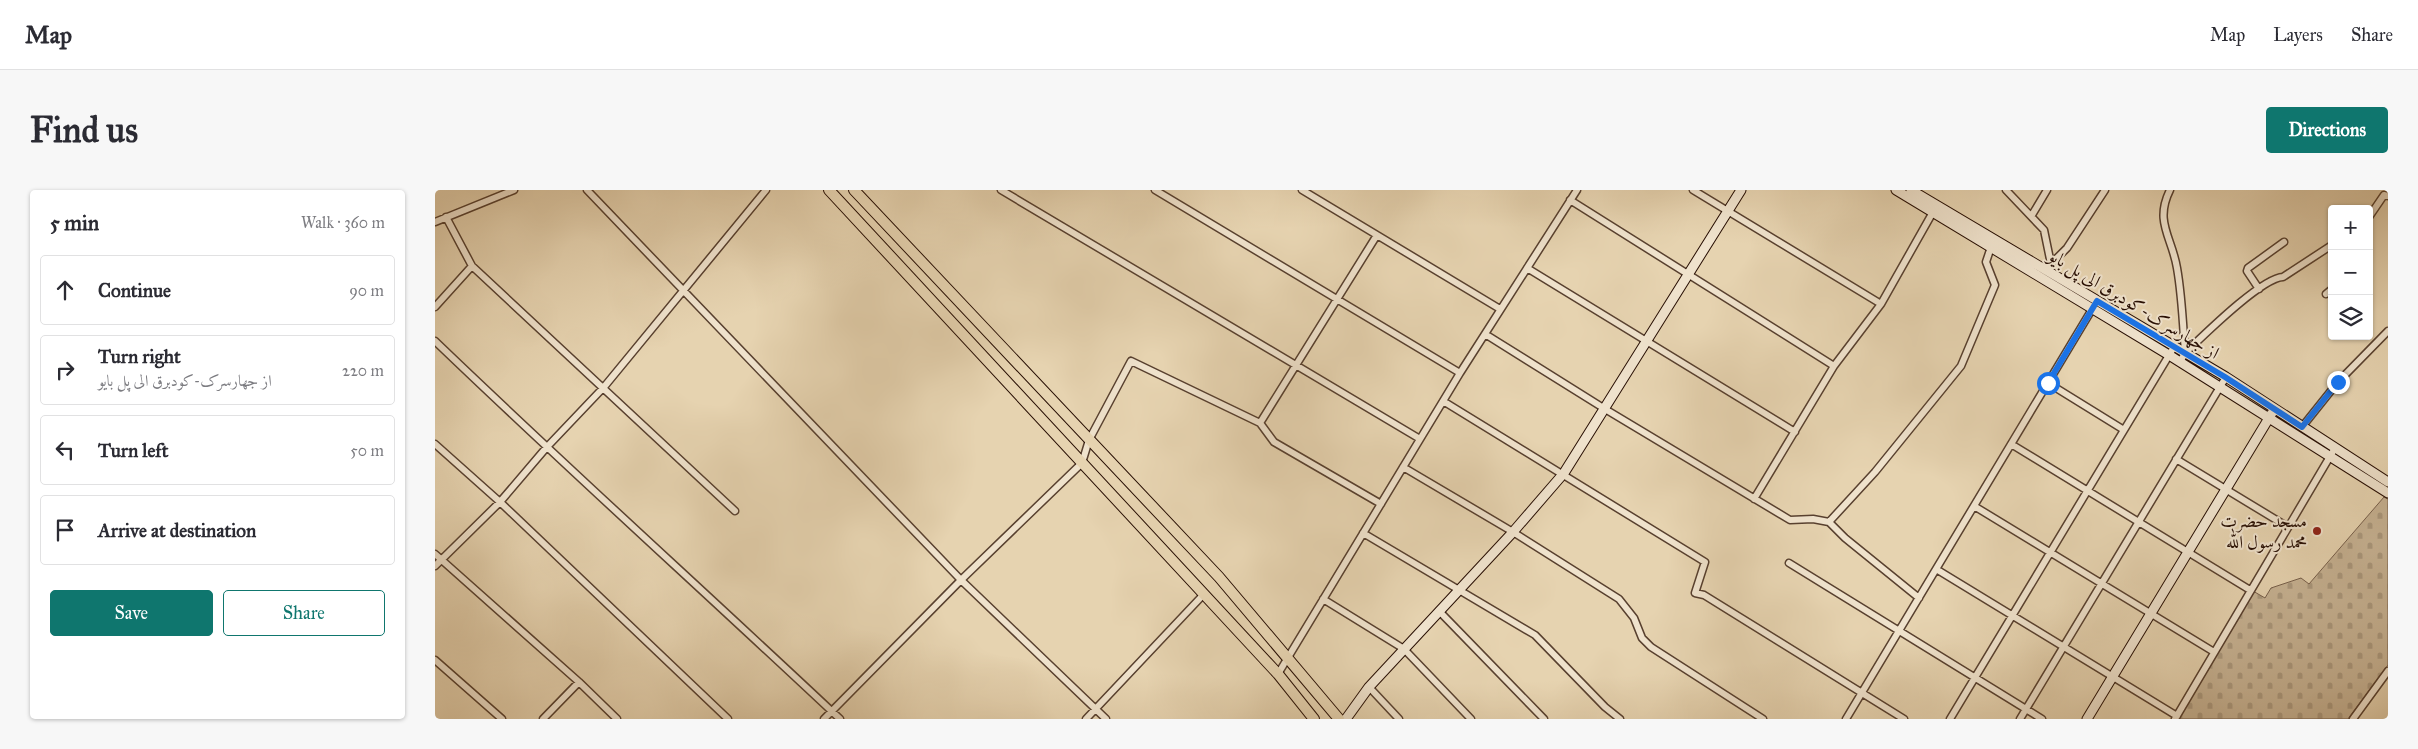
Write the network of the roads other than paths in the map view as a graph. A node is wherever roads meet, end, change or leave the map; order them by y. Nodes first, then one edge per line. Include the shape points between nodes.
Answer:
1 (514, 190) edge
2 (587, 190) edge
3 (765, 190) edge
4 (829, 190) edge
5 (854, 190) edge
6 (1001, 190) edge
7 (1155, 190) edge
8 (1302, 190) edge
9 (1577, 190) edge
10 (1693, 190) edge
11 (1741, 190) edge
12 (1896, 190) edge
13 (1911, 190) edge
14 (2006, 190) edge
15 (2047, 190) edge
16 (2105, 190) edge
17 (2171, 190) edge
18 (2384, 194) edge
19 (1570, 200) junction
20 (1728, 211) junction
21 (2373, 211) edge
22 (1933, 212) junction
23 (435, 215) edge
24 (2032, 215) junction
25 (445, 217) junction
26 (435, 222) edge
27 (1377, 235) junction
28 (2284, 242) dead end
29 (1991, 247) junction
30 (2329, 250) edge
31 (473, 266) junction
32 (2048, 267) junction
33 (1527, 268) junction
34 (1688, 275) junction
35 (2259, 289) junction
36 (683, 290) junction
37 (1337, 299) junction
38 (1881, 304) junction
39 (2095, 305) junction
40 (435, 306) edge
41 (1500, 309) junction
42 (2388, 331) edge
43 (1485, 334) junction
44 (435, 341) edge
45 (1647, 342) junction
46 (2174, 347) junction
47 (2185, 353) junction
48 (2169, 355) junction
49 (2180, 362) junction
50 (1298, 365) junction
51 (1834, 366) junction
52 (1460, 373) junction
53 (2225, 377) junction
54 (2048, 383) junction
55 (603, 387) junction
56 (2220, 387) junction
57 (1443, 401) junction
58 (1605, 409) junction
59 (2275, 409) junction
60 (2269, 418) junction
61 (1260, 423) junction
62 (2302, 427) junction
63 (2124, 430) junction
64 (1795, 432) junction
65 (1420, 438) junction
66 (1089, 440) junction
67 (435, 444) edge
68 (2011, 444) junction
69 (546, 448) junction
70 (2335, 448) junction
71 (2330, 457) junction
72 (2176, 459) junction
73 (1082, 463) junction
74 (1403, 467) junction
75 (1564, 473) junction
76 (2388, 482) edge
77 (2226, 489) junction
78 (2087, 490) junction
79 (2388, 493) edge
80 (1753, 499) junction
81 (500, 502) junction
82 (1381, 504) junction
83 (1974, 506) junction
84 (735, 511) dead end
85 (2138, 521) junction
86 (1829, 522) junction
87 (2288, 527) junction
88 (1513, 532) junction
89 (1363, 533) junction
90 (2187, 551) junction
91 (2050, 552) junction
92 (435, 554) edge
93 (441, 560) junction
94 (1789, 563) dead end
95 (435, 566) edge
96 (1936, 569) junction
97 (961, 580) junction
98 (2101, 583) junction
99 (1457, 590) junction
100 (2251, 590) junction
101 (1203, 594) junction
102 (1919, 598) junction
103 (1323, 599) junction
104 (1439, 610) junction
105 (2151, 612) junction
106 (2012, 615) junction
107 (1899, 633) junction
108 (2063, 647) junction
109 (1404, 649) junction
110 (2214, 652) junction
111 (1288, 658) junction
112 (435, 660) edge
113 (2388, 671) edge
114 (1278, 674) junction
115 (2113, 677) junction
116 (1974, 679) junction
117 (579, 682) junction
118 (1369, 687) junction
119 (1862, 693) junction
120 (1096, 708) junction
121 (2025, 710) junction
122 (832, 712) junction
123 (2175, 717) edge
124 (502, 719) edge
125 (543, 719) edge
126 (617, 719) edge
127 (728, 719) edge
128 (824, 719) edge
129 (840, 719) edge
130 (1086, 719) edge
131 (1106, 719) edge
132 (1314, 719) edge
133 (1339, 719) edge
134 (1346, 719) edge
135 (1399, 719) edge
136 (1471, 719) edge
137 (1544, 719) edge
138 (1620, 719) edge
139 (1763, 719) edge
140 (1846, 719) edge
141 (1904, 719) edge
142 (1950, 719) edge
143 (2020, 719) edge
144 (2042, 719) edge
145 (2087, 719) edge
146 (2353, 719) edge

1 - 25 street
2 - 36 street
3 - 36 street
4 - 73 main road
5 - 66 main road
6 - 50 street
7 - 37 street
8 - 27 street
9 - 19 street
10 - 20 street
11 - 20 street
12 - 22 street, از جهارسرک-کودبرق الی پل بایو
13 - 32 street, از جهارسرک-کودبرق الی پل بایو
14 - 24 street
15 - 24 street
16 - 32 street via 2067,248
17 - 47 street via 2163,205 2166,234 2177,266
18 - 21 street
19 - 33 street
19 - 34 street
20 - 34 street
20 - 38 street
22 - 29 street, از جهارسرک-کودبرق الی پل بایو
22 - 38 street
23 - 25 street
24 - 32 street via 2044,230
25 - 26 street
25 - 31 street
27 - 37 street
27 - 41 street
28 - 35 street via 2248,268
29 - 39 street, از جهارسرک-کودبرق الی پل بایو
29 - 86 street via 1986,262 1995,285 1967,356 1875,472
30 - 35 street
31 - 40 street
31 - 55 street
32 - 39 street, از جهارسرک-کودبرق الی پل بایو
33 - 41 street
33 - 45 street
34 - 45 street
34 - 51 street
35 - 47 street
36 - 55 street
36 - 97 street
37 - 50 street
37 - 52 street
38 - 51 street
39 - 46 street, از جهارسرک-کودبرق الی پل بایو
39 - 48 street, از جهارسرک-کودبرق الی پل بایو
39 - 54 street
41 - 43 street
42 - 62 street via 2338,382
43 - 52 street
43 - 58 street
44 - 69 street
45 - 58 street
45 - 64 street
46 - 47 street, از جهارسرک-کودبرق الی پل بایو
46 - 48 street
47 - 49 street
47 - 53 street, از جهارسرک-کودبرق الی پل بایو
48 - 49 street, از جهارسرک-کودبرق الی پل بایو
48 - 63 street
49 - 56 street, از جهارسرک-کودبرق الی پل بایو
50 - 61 street
50 - 65 street
51 - 64 street
52 - 57 street
53 - 56 street
53 - 59 street, از جهارسرک-کودبرق الی پل بایو
54 - 63 street
54 - 68 street
55 - 69 street
55 - 84 street
56 - 60 street, از جهارسرک-کودبرق الی پل بایو
56 - 72 street
57 - 65 street
57 - 75 street
58 - 75 street
58 - 80 street
59 - 60 street
59 - 62 street, از جهارسرک-کودبرق الی پل بایو
60 - 71 street, از جهارسرک-کودبرق الی پل بایو
60 - 77 street
61 - 66 street via 1131,361
61 - 82 street via 1274,442
62 - 70 street, از جهارسرک-کودبرق الی پل بایو
63 - 78 street
64 - 80 street
65 - 74 street
66 - 73 street
66 - 111 main road via 1219,577
67 - 81 street
68 - 78 street
68 - 83 street
69 - 81 street
69 - 122 street
70 - 71 street
70 - 76 street, از جهارسرک-کودبرق الی پل بایو
71 - 79 street, از جهارسرک-کودبرق الی پل بایو
71 - 87 street
72 - 77 street
72 - 85 street
73 - 97 street
73 - 101 main road
74 - 82 street
74 - 88 street
75 - 88 street
75 - 119 street via 1705,562 1695,593 1705,595
77 - 87 street
77 - 90 street
78 - 85 street
78 - 91 street
80 - 86 street via 1790,520
81 - 93 street
81 - 127 street
82 - 89 street
83 - 91 street
83 - 96 street
85 - 90 street
85 - 98 street
86 - 102 street
87 - 100 street
88 - 99 street
88 - 139 street via 1619,599 1651,647
89 - 99 street
89 - 103 street
90 - 100 street
90 - 105 street
91 - 98 street
91 - 106 street
92 - 93 street
93 - 95 street
93 - 117 street
94 - 107 street
96 - 102 street
96 - 106 street
97 - 120 street
97 - 122 street
98 - 105 street
98 - 108 street
99 - 104 street
99 - 138 street via 1535,635
100 - 110 street
101 - 114 main road
101 - 120 street
102 - 107 street
103 - 109 street
103 - 111 street
104 - 109 street
104 - 137 street
105 - 110 street
105 - 115 street
106 - 108 street
106 - 116 street
107 - 116 street
107 - 119 street
108 - 115 street
108 - 121 street
109 - 118 street
109 - 136 street
110 - 123 street
111 - 114 street
111 - 133 main road
112 - 124 street
113 - 146 street
114 - 132 main road
115 - 123 street
115 - 145 street
116 - 121 street
116 - 142 street
117 - 125 street
117 - 126 street
118 - 134 street
118 - 135 street
119 - 140 street
119 - 141 street
120 - 130 street
120 - 131 street
121 - 143 street
121 - 144 street
122 - 128 street
122 - 129 street

